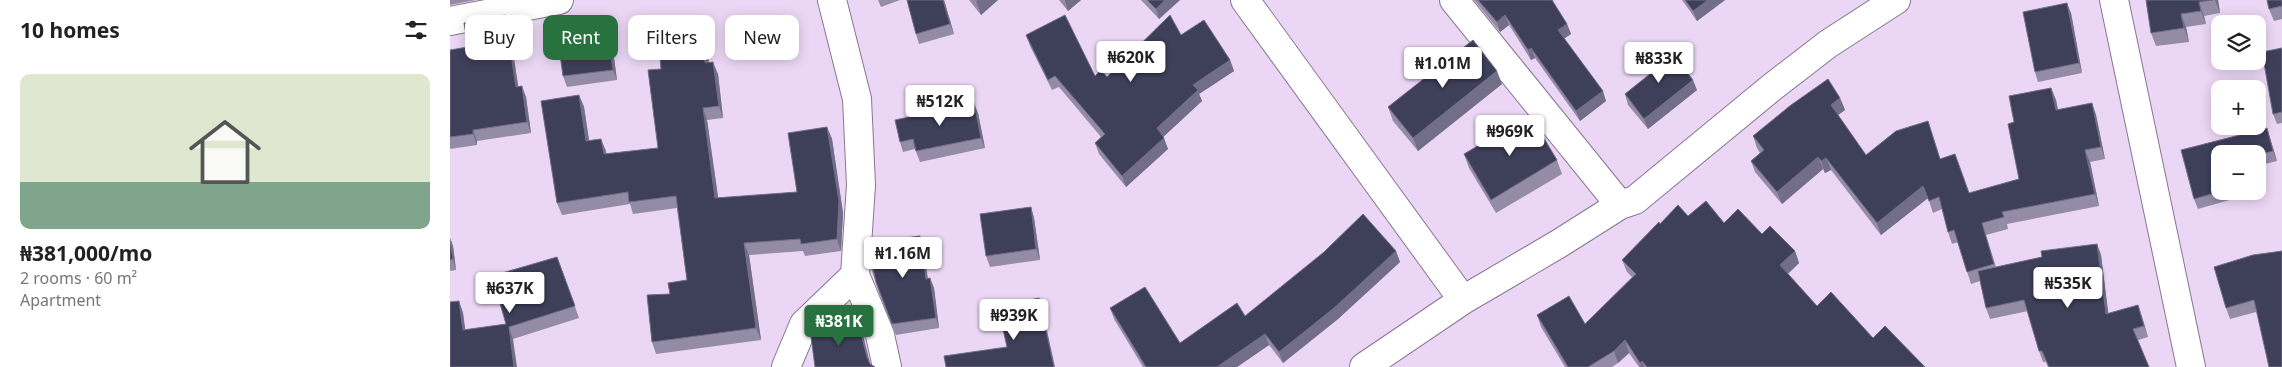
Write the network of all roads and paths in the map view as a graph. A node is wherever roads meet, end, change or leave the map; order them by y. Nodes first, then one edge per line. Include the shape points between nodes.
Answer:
1 (559, 0) edge
2 (832, 0) edge
3 (1245, 0) edge
4 (1454, 0) edge
5 (1896, 0) edge
6 (2114, 0) edge
7 (450, 21) edge
8 (1620, 205) junction
9 (854, 274) junction
10 (1462, 300) junction
11 (786, 367) edge
12 (887, 367) edge
13 (1364, 367) edge
14 (2191, 367) edge

1 - 7 street
2 - 9 street via 857,99 861,185
3 - 10 street
4 - 8 street
5 - 8 street via 1828,44 1634,200
6 - 14 street
8 - 10 street
9 - 11 street via 804,324
9 - 12 street via 880,335
10 - 13 street

